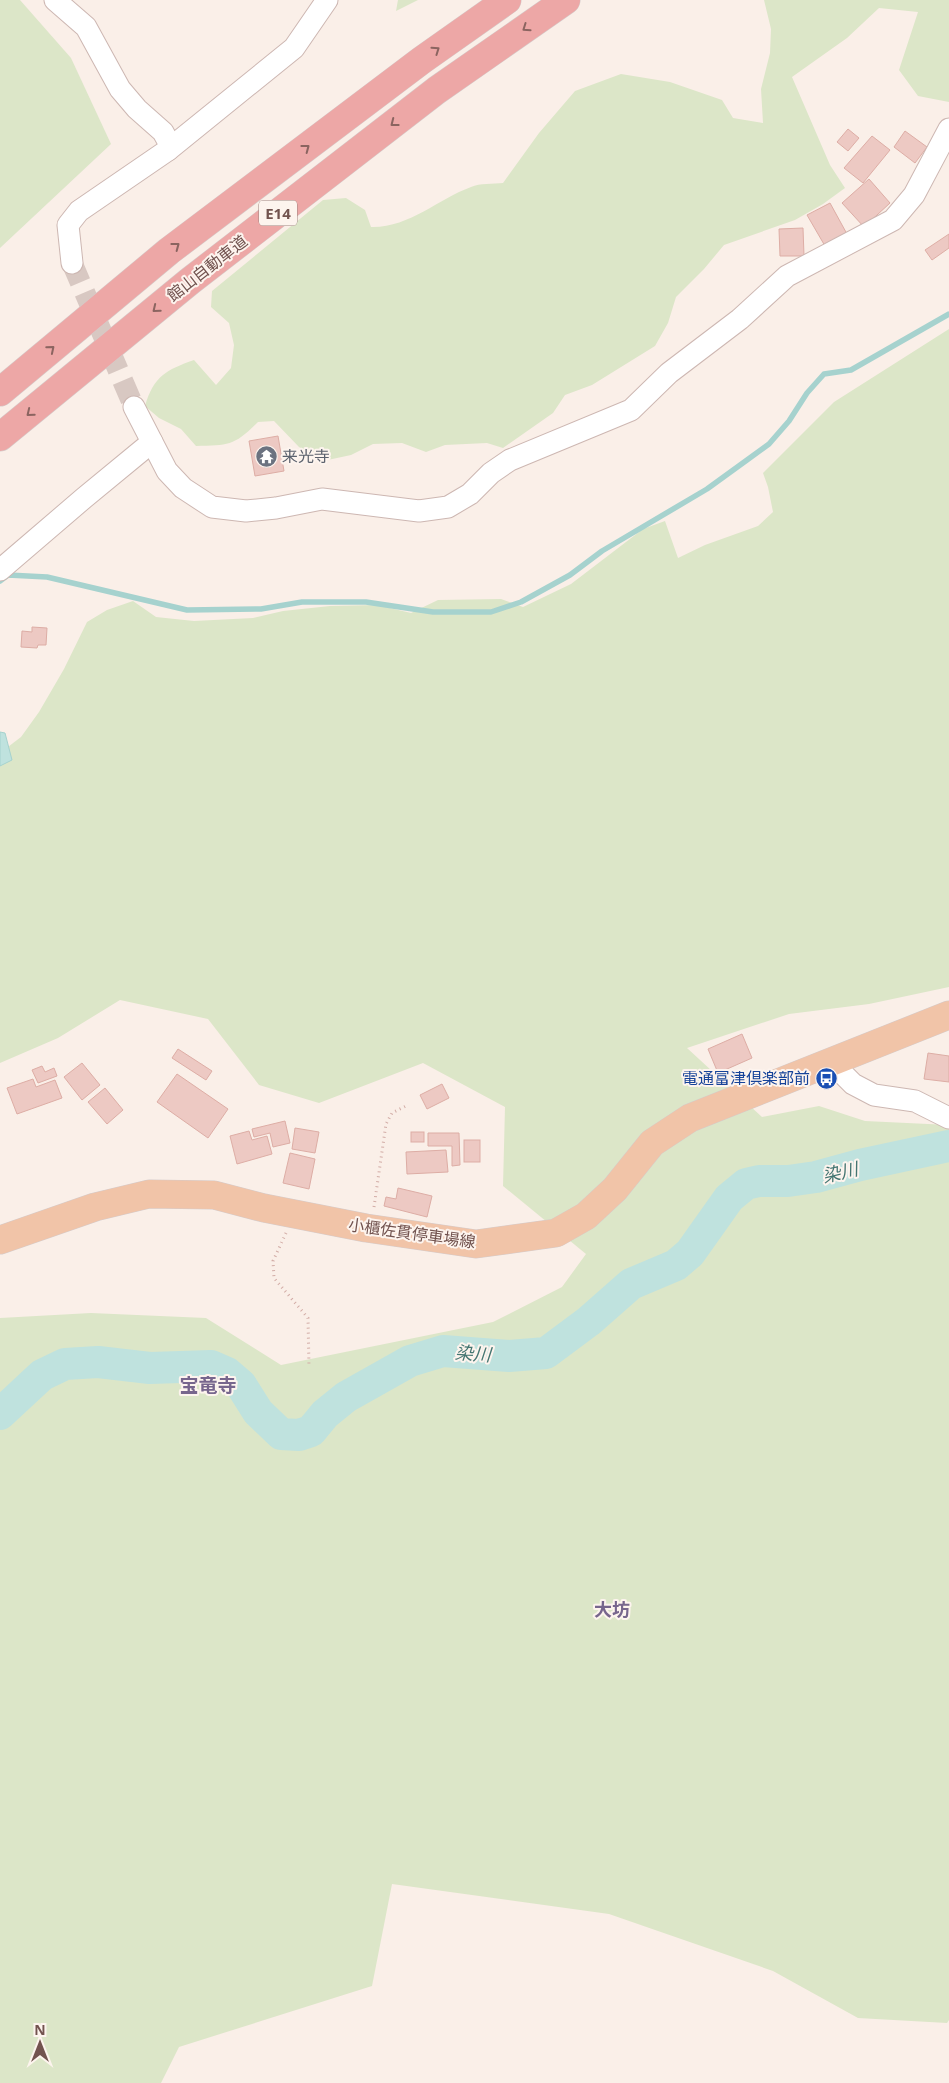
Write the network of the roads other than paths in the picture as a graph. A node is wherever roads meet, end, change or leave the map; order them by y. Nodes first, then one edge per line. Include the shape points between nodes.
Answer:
1 (55, 0) edge
2 (328, 0) edge
3 (507, 0) edge
4 (566, 0) edge
5 (949, 129) edge
6 (168, 150) junction
7 (72, 263) tunnel mouth
8 (0, 392) edge
9 (134, 406) tunnel mouth
10 (0, 437) edge
11 (152, 442) junction
12 (0, 570) edge
13 (949, 1015) edge
14 (830, 1061) junction
15 (949, 1118) edge
16 (0, 1240) edge

1 - 6 street via 86,27 120,88 137,109 163,132 169,143
2 - 6 street via 294,48
8 -> 3 highway, E14 via 169,251 422,60
4 -> 10 highway, 館山自動車道 / E14 via 437,90 190,281
5 - 11 street via 914,195 893,220 787,276 740,319 669,373 631,410 510,460 470,494 448,507 419,511 322,499 246,511 212,507 172,477
6 - 7 street via 80,211 68,225
9 - 11 street
11 - 12 street
13 - 14 main road, 小櫃佐貫停車場線
14 - 15 street via 853,1084 874,1095 916,1101
14 - 16 main road, 小櫃佐貫停車場線 via 690,1118 652,1143 615,1189 586,1216 556,1233 476,1244 366,1228 214,1195 149,1194 95,1207

